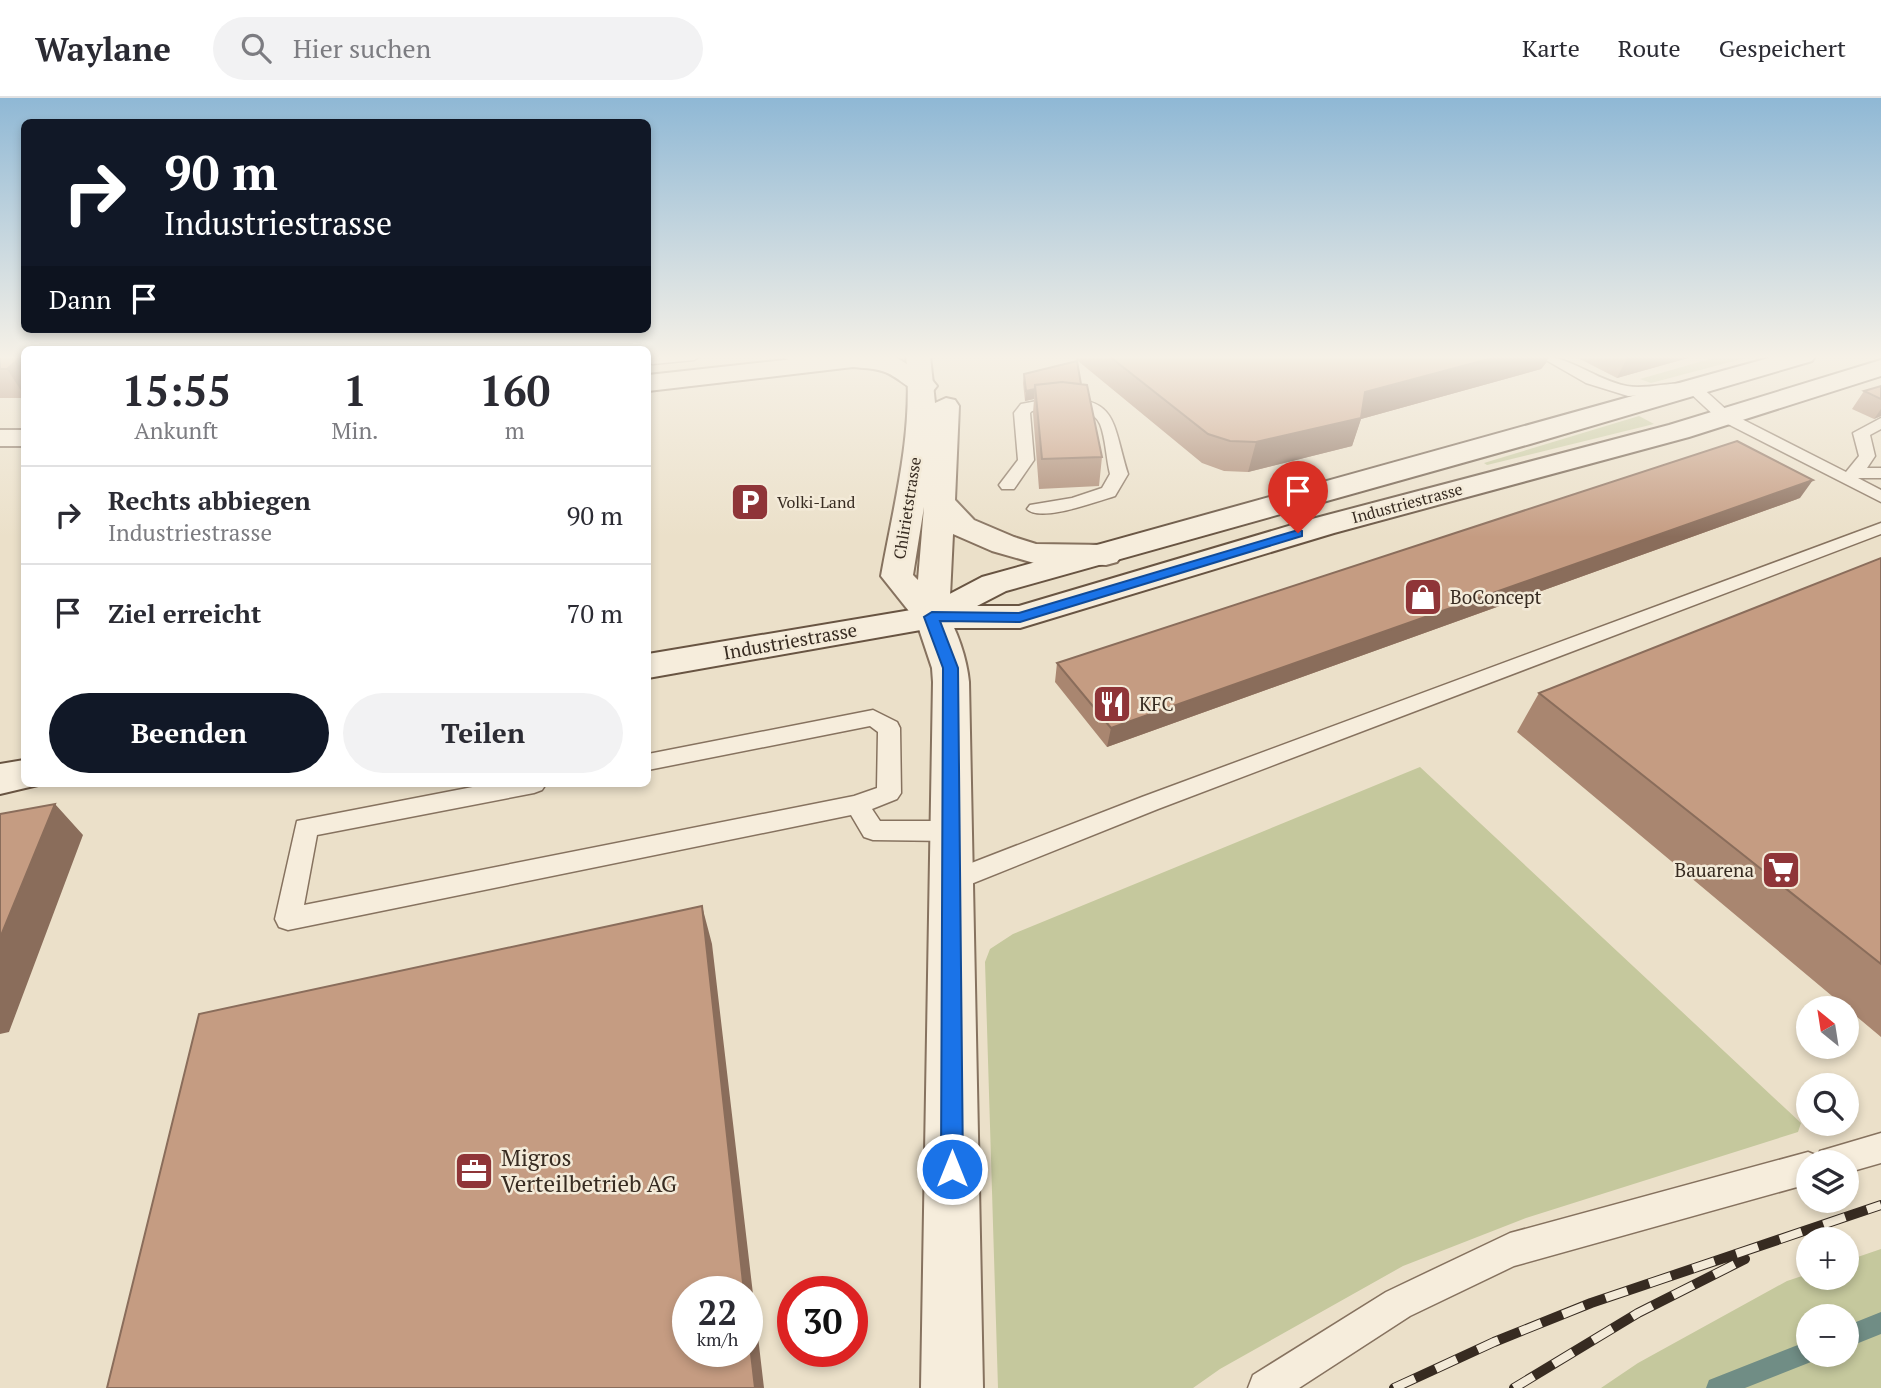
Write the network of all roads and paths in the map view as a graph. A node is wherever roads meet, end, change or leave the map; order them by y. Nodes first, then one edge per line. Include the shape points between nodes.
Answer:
1 (920, 416) edge
2 (946, 416) edge
3 (1022, 416) edge
4 (1100, 416) edge
5 (1592, 416) edge
6 (1724, 416) joint
7 (1881, 423) edge
8 (0, 438) edge
9 (21, 438) edge
10 (1866, 474) edge
11 (1008, 485) dead end
12 (1881, 497) edge
13 (940, 502) junction
14 (1036, 509) dead end
15 (1881, 528) edge
16 (1106, 555) junction
17 (932, 617) junction
18 (651, 665) edge
19 (651, 761) edge
20 (21, 776) edge
21 (0, 779) edge
22 (518, 787) edge
23 (857, 805) junction
24 (952, 831) junction
25 (952, 881) junction
26 (1881, 1148) edge
27 (1859, 1154) edge
28 (1796, 1171) edge
29 (953, 1388) edge
30 (1266, 1388) edge

1 - 17 main road, Chlirietstrasse via 897,576
2 - 13 main road, Chlirietstrasse
3 - 11 lane via 1026,460
4 - 14 lane via 1107,422 1119,474 1109,492
5 - 16 main road, Industriestrasse
6 - 10 lane
6 - 17 main road, Industriestrasse via 1323,526 1020,617
7 - 10 lane via 1861,433
8 - 9 main road
10 - 12 lane
13 - 16 main road, Chlirietstrasse via 963,527 1003,544 1034,553
13 - 17 main road, Chlirietstrasse
15 - 25 lane
16 - 17 main road, Industriestrasse via 994,584
17 - 18 main road, Industriestrasse
17 - 24 main road via 950,668
19 - 23 lane via 873,718 889,729 889,793
20 - 21 main road
22 - 23 lane via 306,828 288,919
23 - 24 lane via 873,830
24 - 25 main road
25 - 29 main road
26 - 27 lane
28 - 30 lane via 1510,1251 1398,1304

